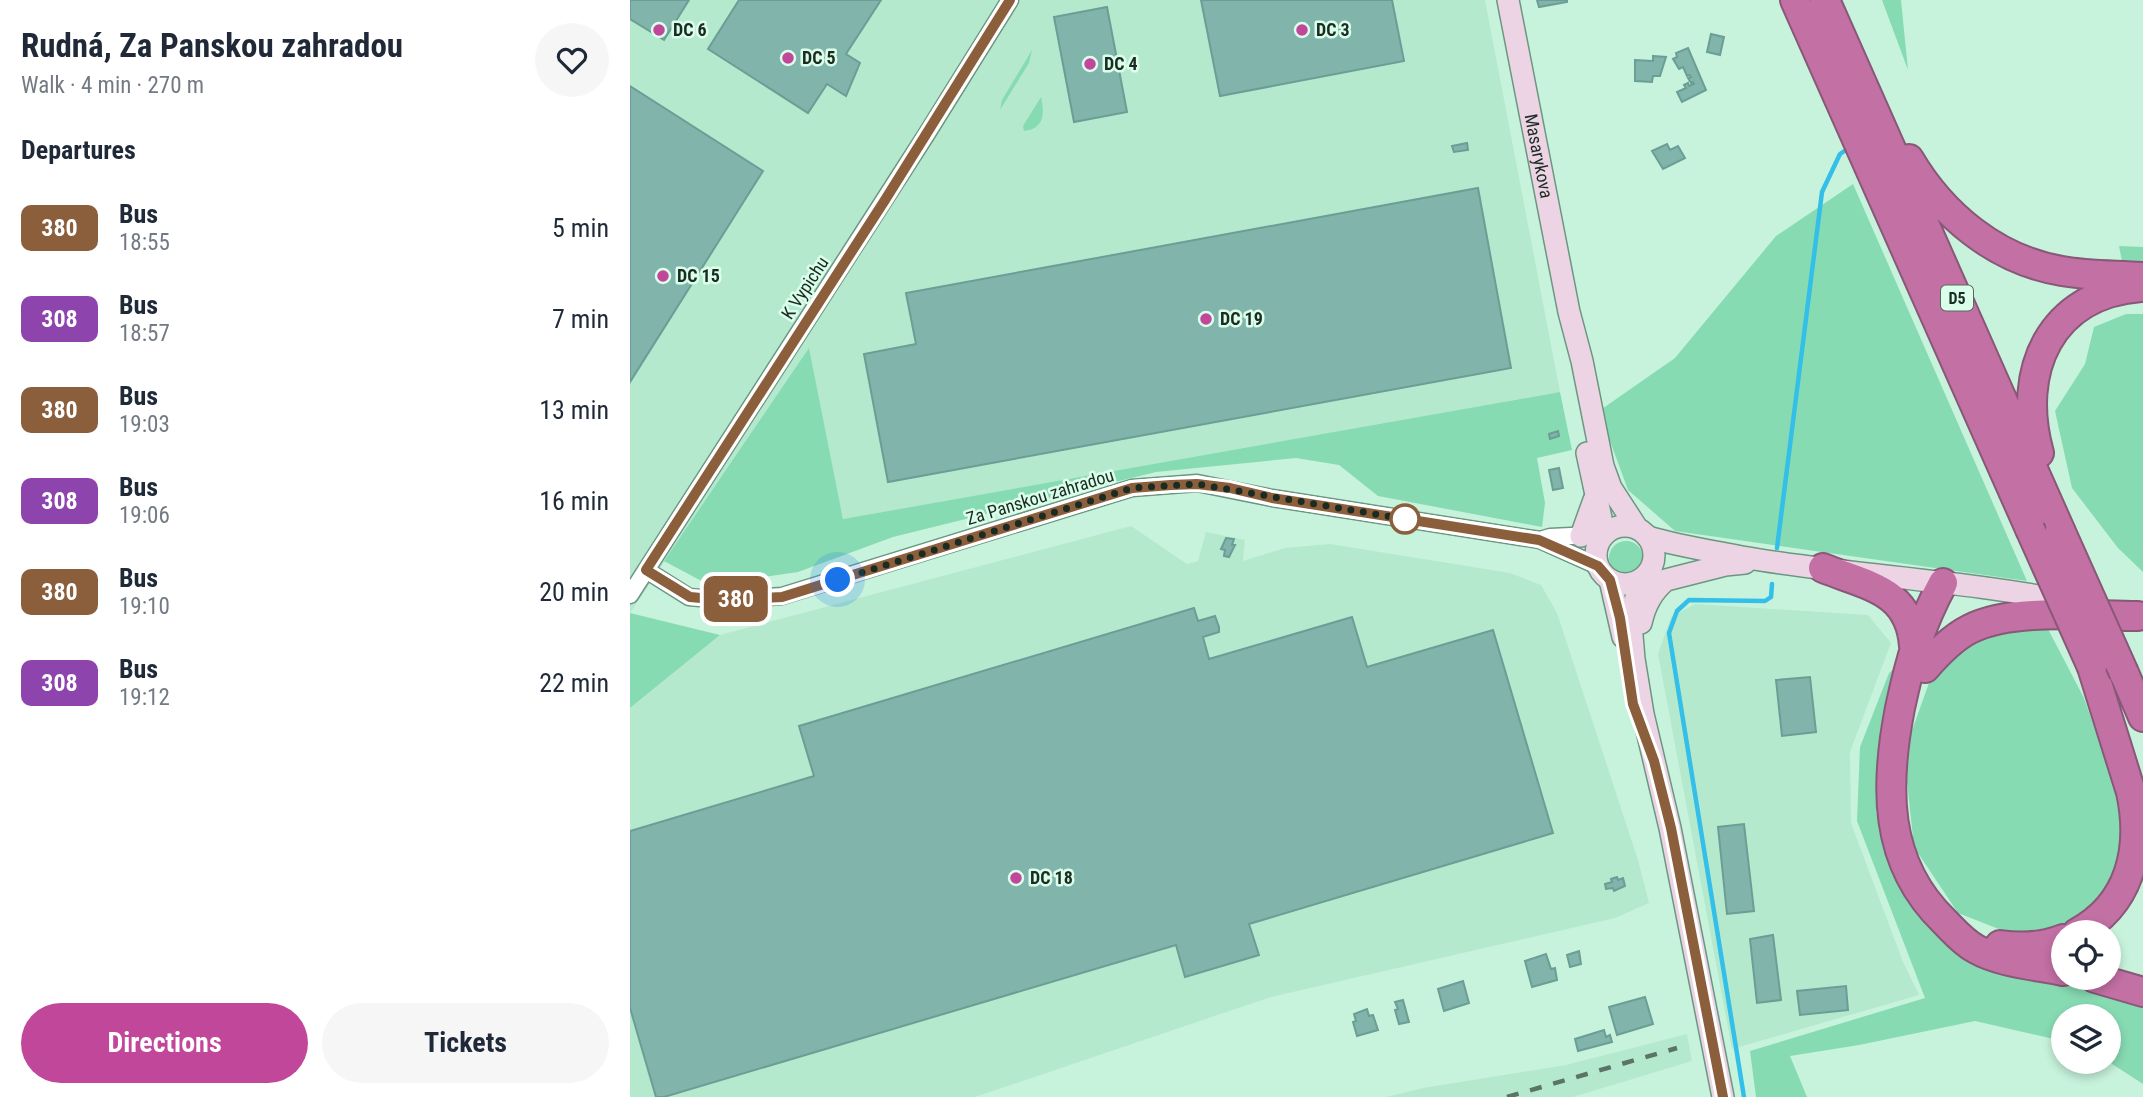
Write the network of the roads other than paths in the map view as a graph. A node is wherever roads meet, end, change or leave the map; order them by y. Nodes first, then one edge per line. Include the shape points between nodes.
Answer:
1 (1010, 0) edge
2 (1508, 0) edge
3 (1795, 0) edge
4 (1825, 0) edge
5 (1854, 66) junction
6 (2143, 277) edge
7 (2143, 287) edge
8 (1569, 312) junction
9 (2060, 530) junction
10 (1643, 533) junction
11 (1595, 534) junction
12 (1539, 540) junction
13 (1767, 561) junction
14 (1725, 565) junction
15 (1823, 568) junction
16 (646, 570) junction
17 (1604, 573) junction
18 (1646, 573) junction
19 (1942, 583) junction
20 (630, 595) edge
21 (2141, 612) edge
22 (1920, 658) junction
23 (2092, 667) junction
24 (2143, 717) edge
25 (1654, 761) junction
26 (2143, 784) edge
27 (2093, 920) edge
28 (1948, 926) junction
29 (2051, 942) edge
30 (2051, 968) edge
31 (2121, 986) edge
32 (2143, 992) edge
33 (1723, 1097) edge

1 - 16 street, K Vypichu
2 - 8 main road, Masarykova
3 - 23 highway, D5, bridge
4 - 5 highway, D5
5 - 6 highway via 1917,173 1948,211 1974,233 2042,267
5 - 9 highway, D5
7 - 9 highway via 2110,292 2082,305 2050,338 2039,362 2032,386 2031,419
8 - 10 main road, Masarykova via 1603,466 1611,488
8 - 11 main road, Masarykova via 1572,360 1595,491 1590,516
9 - 24 highway, D5, bridge
10 - 11 main road via 1619,526
10 - 13 main road via 1675,545
10 - 18 main road via 1654,553
11 - 12 street, Za Panskou zahradou
11 - 17 main road
12 - 16 street, Za Panskou zahradou via 1197,484 1132,488 782,597 690,597
12 - 17 street, Za Panskou zahradou
13 - 14 main road
13 - 15 main road
14 - 18 main road via 1689,562
14 - 25 main road via 1666,580 1643,612 1642,666
15 - 19 main road
15 - 22 highway via 1894,599 1910,620
16 - 20 street, K Vypichu
17 - 18 main road via 1624,584
17 - 25 main road via 1620,618 1633,704
18 - 25 main road via 1632,613 1631,633
19 - 21 main road
19 - 22 highway via 1944,622
21 - 22 highway via 1994,621 1970,629
22 - 28 highway via 1896,726 1890,800 1897,839 1912,880
23 - 26 highway, D5
23 - 27 highway via 2131,792 2137,836 2134,859 2120,892
25 - 33 main road
28 - 29 highway via 1978,939 2016,947
28 - 30 highway via 1986,953
31 - 32 highway

